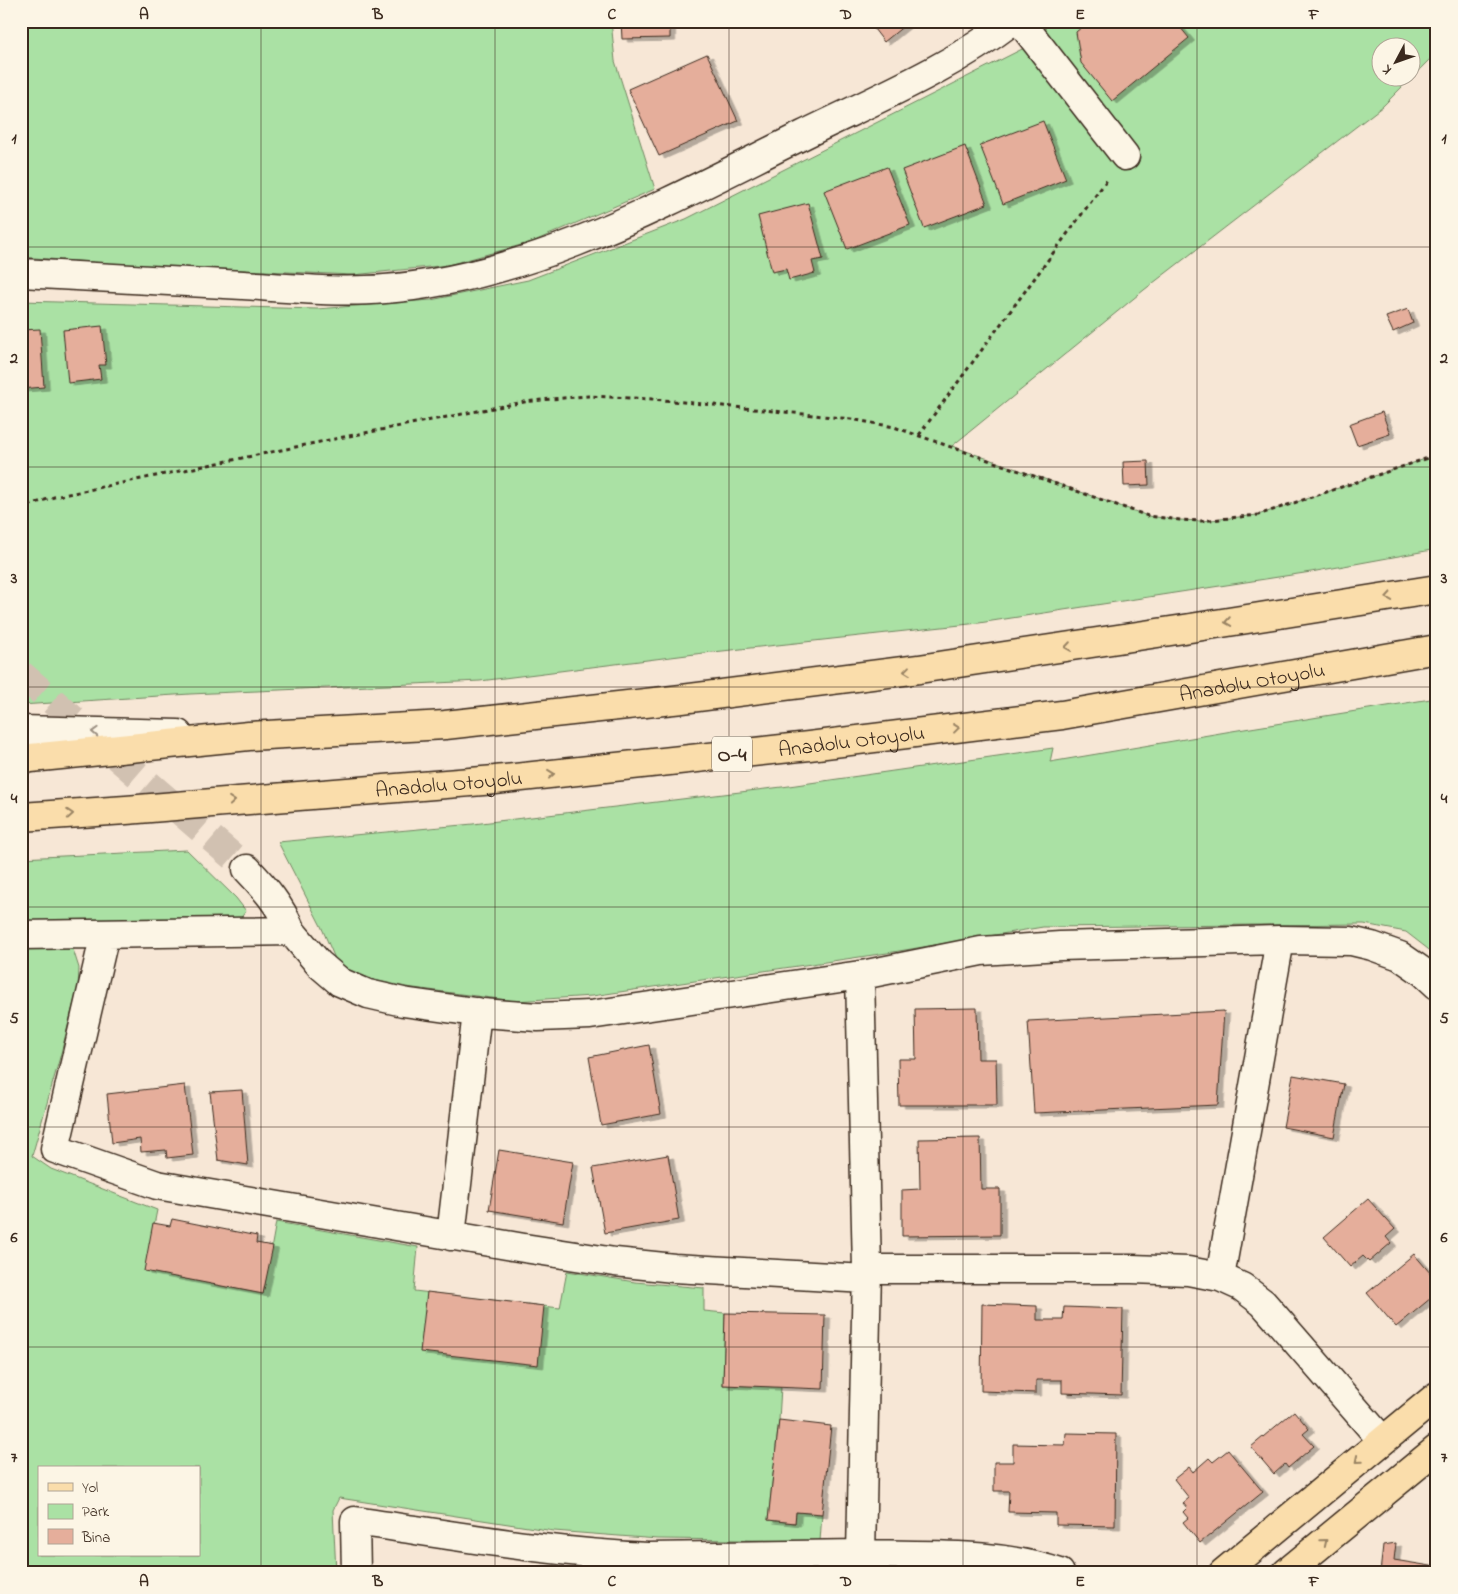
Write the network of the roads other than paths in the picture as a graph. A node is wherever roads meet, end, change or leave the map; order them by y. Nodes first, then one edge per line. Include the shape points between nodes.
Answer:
1 (1012, 21) edge
2 (1020, 21) edge
3 (1125, 156) road end
4 (21, 273) edge
5 (1437, 589) edge
6 (1437, 649) edge
7 (21, 730) edge
8 (249, 736) junction
9 (21, 759) edge
10 (21, 817) edge
11 (246, 869) tunnel mouth
12 (291, 931) junction
13 (105, 934) junction
14 (21, 935) edge
15 (1280, 940) junction
16 (860, 975) junction
17 (1437, 985) edge
18 (477, 1012) junction
19 (451, 1236) junction
20 (866, 1274) junction
21 (1220, 1277) junction
22 (1437, 1396) edge
23 (1382, 1440) junction
24 (1437, 1450) edge
25 (861, 1554) junction
26 (356, 1573) edge
27 (1060, 1573) edge
28 (1222, 1573) edge
29 (1286, 1573) edge

1 - 4 street via 986,41 940,67 673,198 595,235 505,266 441,282 384,289 331,290
2 - 3 street
5 -> 8 main road via 919,669 682,699 445,725
10 -> 6 main road, Anadolu Otoyolu / O-4 via 495,780 809,746 1062,715
8 -> 7 street
8 - 9 main road
11 - 12 street via 283,912
12 - 13 street
12 - 18 street via 319,964 340,982 368,994 403,1002
13 - 14 street
13 - 19 street via 55,1149 157,1185
15 - 16 street via 981,951
15 - 17 street via 1350,941 1372,946 1400,956
15 - 21 street
16 - 18 street via 590,1015 538,1017
16 - 20 street
18 - 19 street
19 - 20 street via 674,1268
20 - 21 street via 1132,1269 1188,1271
20 - 25 street
21 - 23 street via 1242,1287 1263,1303
22 - 23 main road
23 -> 28 main road
29 -> 24 main road
25 - 26 street via 648,1557 588,1554 355,1521
25 - 27 street via 968,1557 1015,1562

